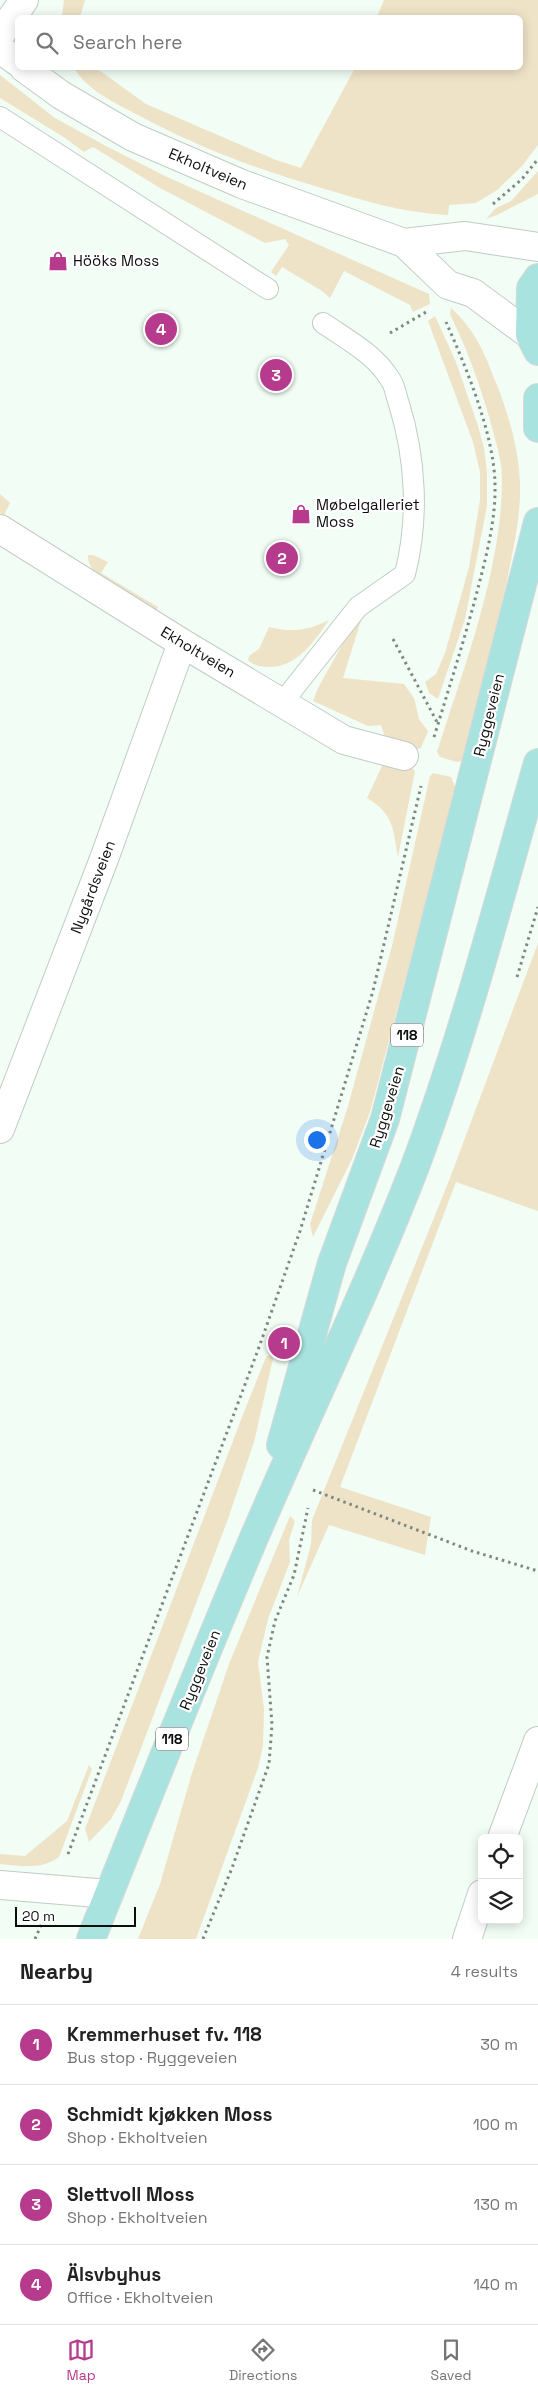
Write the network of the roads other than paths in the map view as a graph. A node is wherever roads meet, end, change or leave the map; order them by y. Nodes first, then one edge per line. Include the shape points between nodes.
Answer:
1 (24, 0) edge
2 (0, 35) edge
3 (0, 49) edge
4 (15, 60) edge
5 (27, 70) edge
6 (0, 117) edge
7 (404, 244) junction
8 (538, 247) edge
9 (538, 278) edge
10 (268, 289) dead end
11 (322, 323) dead end
12 (534, 343) edge
13 (538, 398) edge
14 (538, 428) edge
15 (538, 522) edge
16 (0, 529) edge
17 (182, 643) junction
18 (282, 703) junction
19 (404, 756) dead end
20 (538, 763) edge
21 (0, 1129) edge
22 (253, 1540) junction
23 (538, 1741) edge
24 (503, 1834) edge
25 (0, 1885) edge
26 (109, 1894) junction
27 (478, 1906) edge
28 (91, 1939) edge
29 (467, 1939) edge

1 - 2 street
3 - 4 street
5 - 7 street, Ekholtveien via 60,95 133,137 242,184
6 - 10 lane
7 - 8 street, Ekholtveien via 465,236
7 - 12 street, Ekholtveien via 448,285 473,293
9 - 12 main road via 531,288
11 - 18 lane via 366,353 391,379 407,431 414,490 412,543 405,574 358,607
13 - 14 main road
15 - 22 main road, Ryggeveien / 118 via 385,1119 332,1263
16 - 17 street, Ekholtveien
17 - 18 street, Ekholtveien
17 - 21 street, Nygårdsveien
18 - 19 street, Ekholtveien via 344,740
20 - 22 main road, Ryggeveien / 118 via 500,904 414,1168 354,1315
22 - 26 main road, Ryggeveien / 118
23 - 24 street
25 - 26 street
26 - 28 main road, Ryggeveien / 118
27 - 29 street

